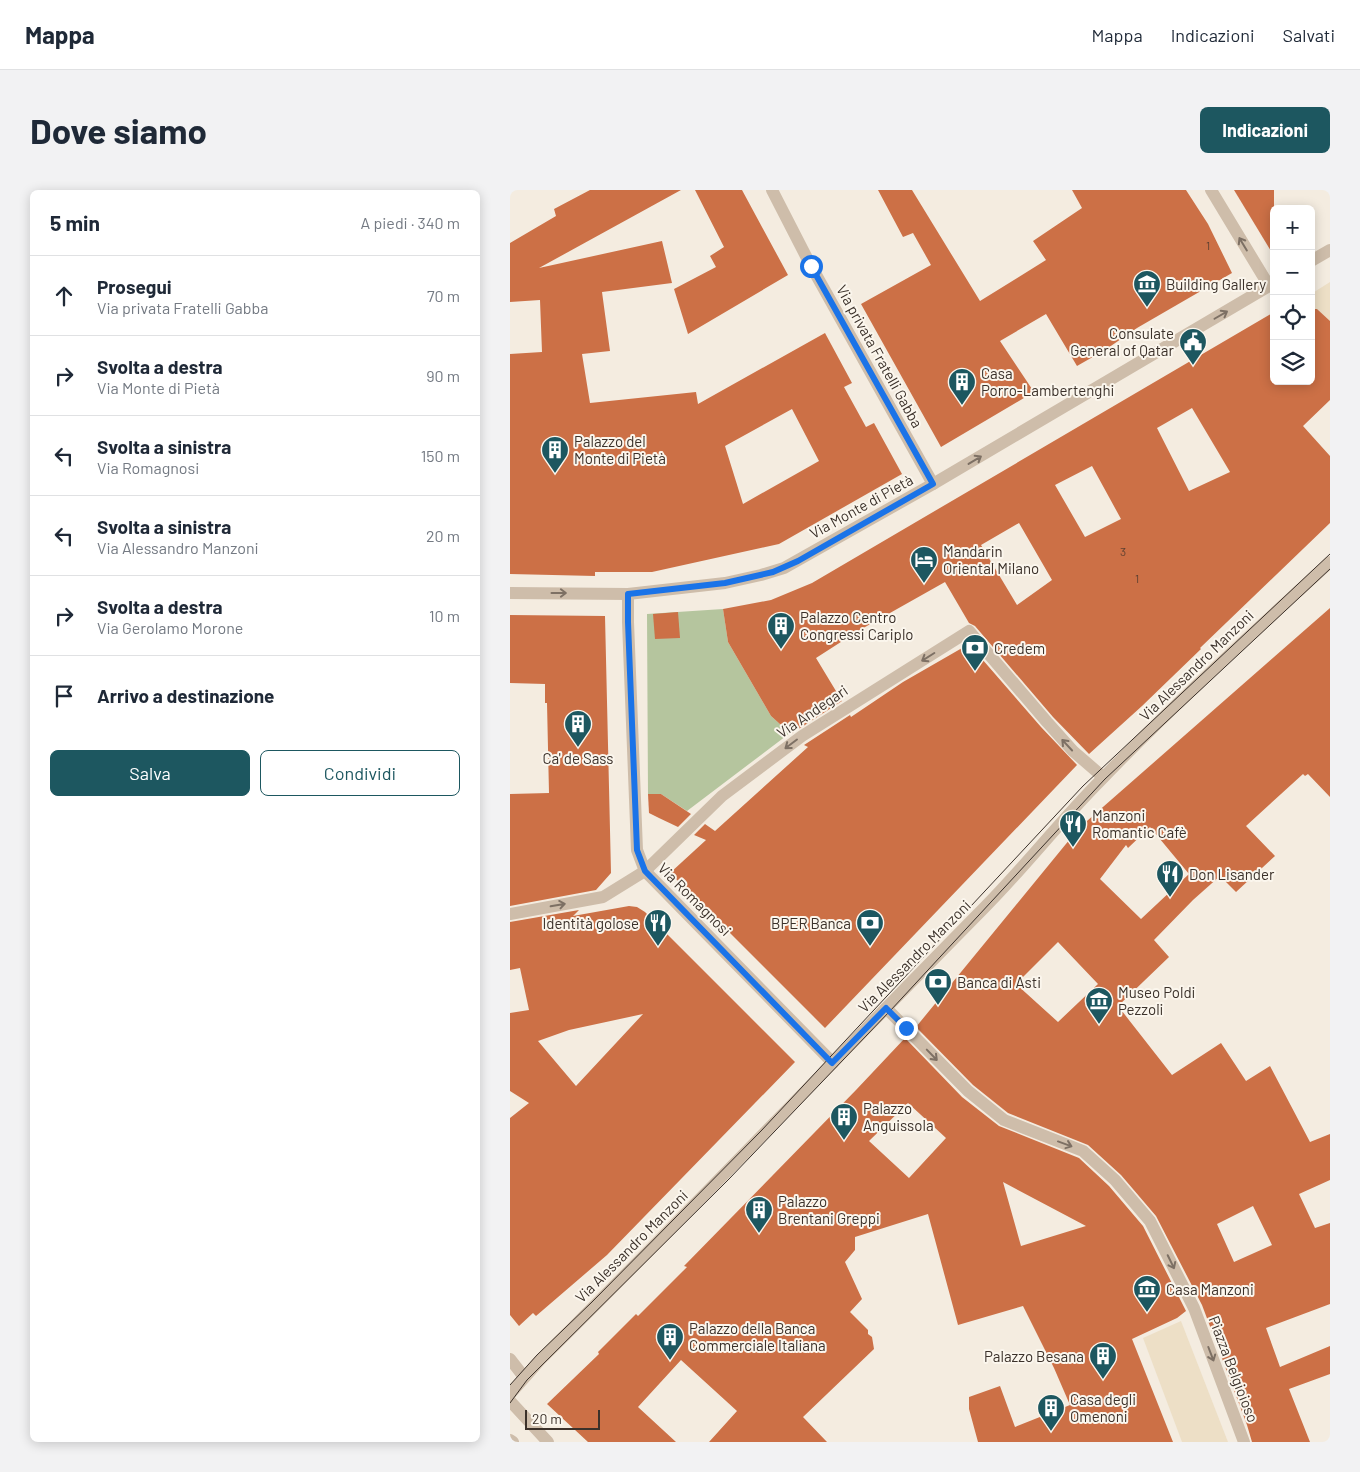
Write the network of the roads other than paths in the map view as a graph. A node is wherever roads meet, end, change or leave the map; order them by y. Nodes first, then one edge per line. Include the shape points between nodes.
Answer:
1 (772, 190) edge
2 (1211, 190) edge
3 (1330, 250) edge
4 (1315, 259) edge
5 (1270, 282) edge
6 (1270, 285) edge
7 (933, 484) junction
8 (1330, 562) edge
9 (510, 593) edge
10 (628, 594) junction
11 (1103, 777) junction
12 (645, 871) junction
13 (510, 914) edge
14 (886, 1008) junction
15 (832, 1063) junction
16 (510, 1359) edge
17 (524, 1377) junction
18 (510, 1394) edge
19 (510, 1401) edge
20 (510, 1440) edge
21 (513, 1442) edge
22 (548, 1442) edge
23 (1244, 1442) edge

1 - 7 street, Via privata Fratelli Gabba
5 -> 2 street
3 - 4 street
7 -> 6 street, Via Monte di Pietà
7 - 10 street, Via Monte di Pietà via 773,572 719,584
8 - 11 street, Via Alessandro Manzoni
9 -> 10 street, Via Monte di Pietà
10 - 12 street, Via Romagnosi via 637,850
11 -> 12 street, Via Andegari via 1053,730 969,631 802,736 722,796
11 - 14 street, Via Alessandro Manzoni via 984,909
13 -> 12 street, Via Andegari via 604,897
12 - 15 street, Via Romagnosi
14 - 15 street, Via Alessandro Manzoni
14 -> 23 street, Piazza Belgioioso via 968,1091 1004,1120 1083,1152 1115,1180 1150,1221 1194,1308
15 - 17 street, Via Alessandro Manzoni
16 - 17 street
17 - 18 street, Via Alessandro Manzoni
19 - 22 street
20 - 21 street

